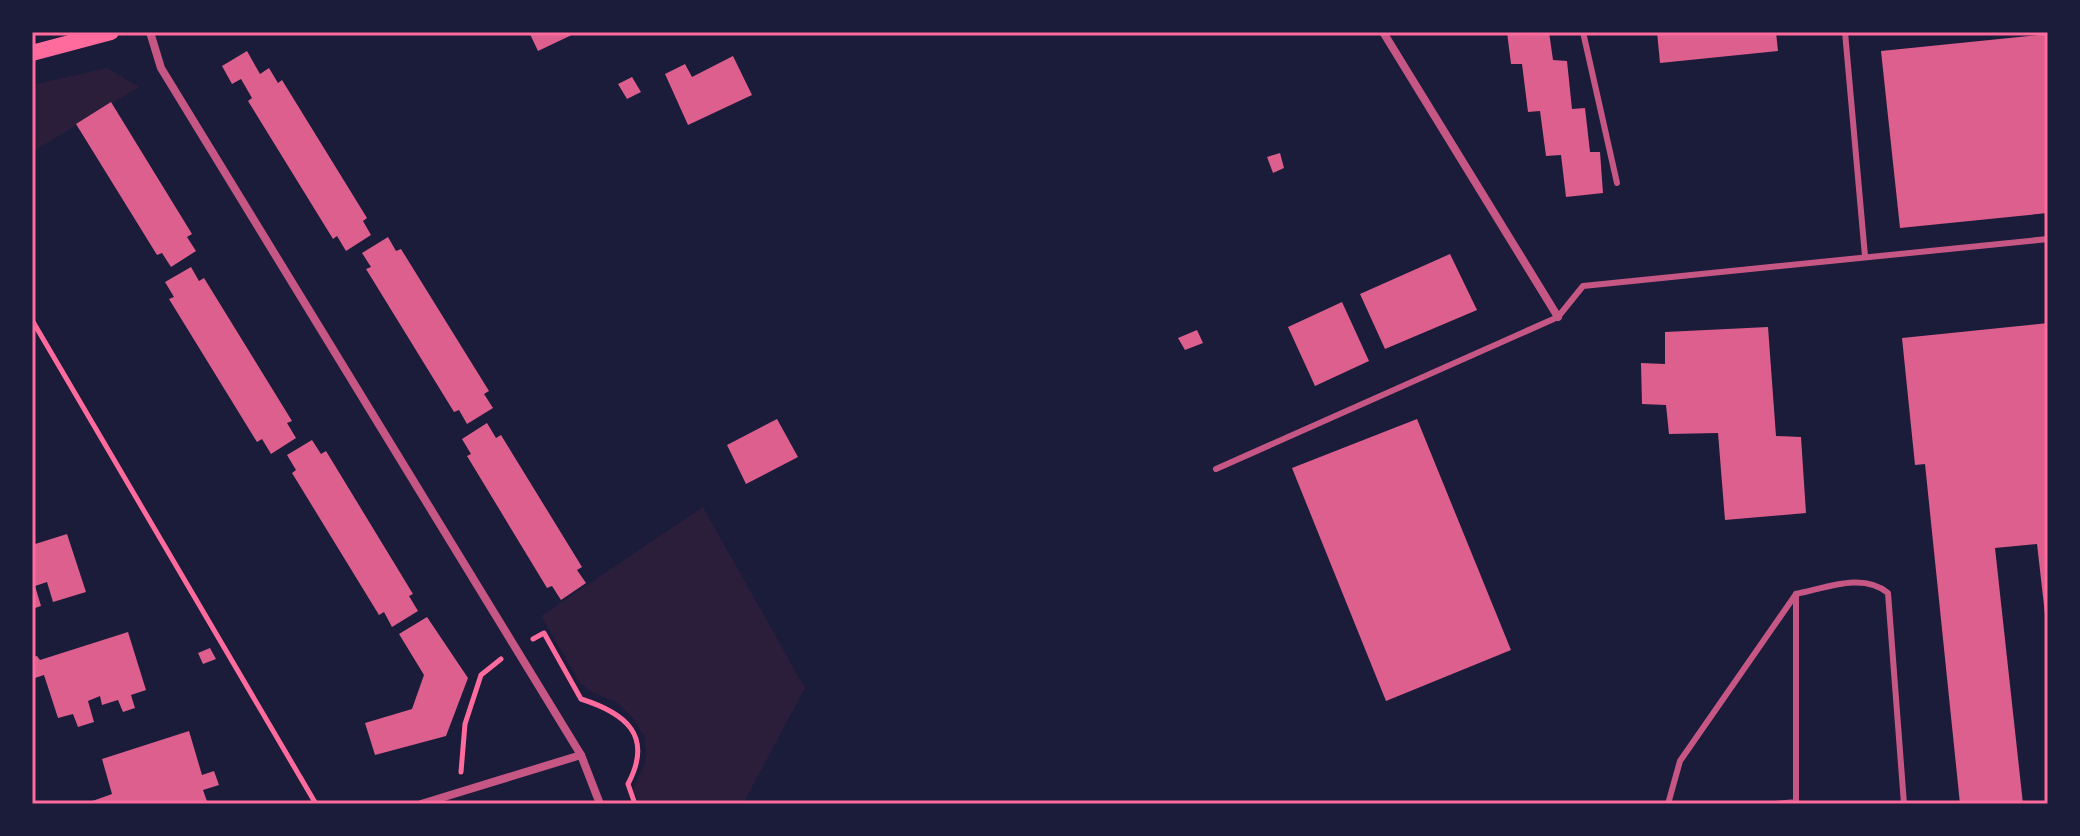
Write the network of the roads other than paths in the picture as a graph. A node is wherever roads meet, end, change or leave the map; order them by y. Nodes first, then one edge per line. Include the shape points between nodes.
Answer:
1 (111, 32) edge
2 (150, 32) edge
3 (1383, 32) edge
4 (1583, 32) edge
5 (1845, 32) edge
6 (32, 53) edge
7 (1617, 183) dead end
8 (2048, 239) edge
9 (1865, 256) junction
10 (1558, 317) junction
11 (1216, 469) dead end
12 (1796, 594) junction
13 (581, 755) junction
14 (421, 804) edge
15 (600, 804) edge
16 (1668, 804) edge
17 (1775, 804) edge
18 (1904, 804) edge

1 - 6 main road
2 - 13 street via 161,68
3 - 10 street
4 - 7 lane
5 - 9 lane
8 - 9 lane
9 - 10 lane via 1583,286
10 - 11 lane
12 - 16 lane via 1680,761
12 - 17 lane via 1796,802
12 - 18 lane via 1856,582 1877,583 1888,593
13 - 14 street
13 - 15 street

